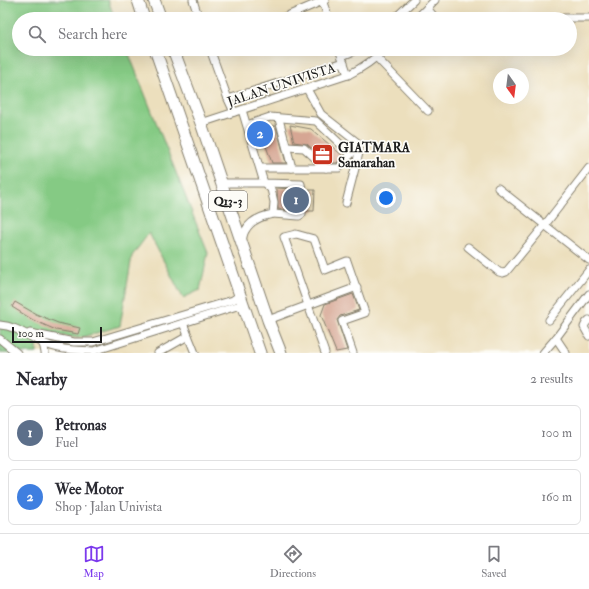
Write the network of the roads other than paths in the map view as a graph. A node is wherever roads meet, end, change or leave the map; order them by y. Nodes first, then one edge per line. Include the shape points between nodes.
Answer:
1 (138, 0) edge
2 (154, 0) edge
3 (193, 0) edge
4 (414, 0) edge
5 (435, 0) edge
6 (323, 1) edge
7 (427, 8) junction
8 (142, 12) edge
9 (158, 12) edge
10 (197, 12) edge
11 (297, 12) edge
12 (327, 12) edge
13 (401, 12) edge
14 (423, 12) edge
15 (430, 12) edge
16 (577, 18) edge
17 (589, 18) edge
18 (157, 56) edge
19 (176, 56) edge
20 (213, 56) edge
21 (342, 56) edge
22 (377, 58) joint
23 (348, 75) junction
24 (308, 89) junction
25 (228, 99) junction
26 (242, 110) junction
27 (428, 111) dead end
28 (234, 112) junction
29 (279, 119) junction
30 (201, 123) junction
31 (247, 125) junction
32 (358, 143) junction
33 (287, 147) junction
34 (351, 154) junction
35 (261, 168) junction
36 (292, 168) junction
37 (326, 168) junction
38 (589, 168) edge
39 (222, 183) junction
40 (264, 183) junction
41 (498, 188) dead end
42 (302, 190) dead end
43 (346, 203) dead end
44 (302, 211) dead end
45 (273, 214) junction
46 (544, 226) junction
47 (242, 241) junction
48 (468, 247) dead end
49 (589, 260) edge
50 (589, 270) edge
51 (357, 287) junction
52 (589, 294) edge
53 (241, 302) junction
54 (308, 305) junction
55 (268, 320) junction
56 (549, 320) dead end
57 (589, 320) edge
58 (183, 323) junction
59 (0, 324) edge
60 (188, 336) junction
61 (589, 336) edge
62 (556, 338) junction
63 (0, 339) edge
64 (40, 339) junction
65 (63, 349) junction
66 (17, 353) edge
67 (45, 353) edge
68 (54, 353) edge
69 (158, 353) edge
70 (195, 353) edge
71 (260, 353) edge
72 (281, 353) edge
73 (325, 353) edge
74 (353, 353) edge
75 (543, 353) edge
76 (566, 353) edge

1 - 8 highway
2 - 9 highway
3 - 10 street
4 - 13 street
5 - 7 street
6 - 11 street
6 - 12 street
7 - 14 street
7 - 15 street
16 - 17 street
18 - 53 highway, Q13-3
19 - 30 highway, Q13-3
20 - 25 street
21 - 23 street
21 - 25 street
22 - 23 street, JALAN UNIVISTA
22 - 27 street
23 - 24 street, JALAN UNIVISTA
24 - 26 street, JALAN UNIVISTA
24 - 32 street via 321,114
25 - 28 street
26 - 28 street, JALAN UNIVISTA
26 - 31 street
28 - 30 street, JALAN UNIVISTA
29 - 31 street via 270,117
29 - 33 street
29 - 34 street via 316,121
30 - 39 highway, Q13-3
31 - 35 street
32 - 34 street
32 - 43 street via 359,153
33 - 36 street
33 - 37 street via 304,148
34 - 37 street via 339,168
35 - 36 street
35 - 40 street
36 - 37 street
38 - 46 street
39 - 40 street
39 - 47 highway, Q13-3
40 - 42 street via 301,184
40 - 45 street via 271,189
41 - 46 street
44 - 45 street via 299,216
45 - 47 street via 264,215 253,222 245,231
46 - 48 street via 503,273
46 - 49 street
47 - 55 highway, Q13-3
50 - 56 street
51 - 54 street
51 - 54 street via 347,261 325,270 314,239 296,234 284,237
51 - 74 street via 365,313 342,321
52 - 62 street
53 - 58 street via 237,306
53 - 64 street via 233,300 93,342
53 - 71 highway, Q13-3
54 - 55 street
54 - 73 street
55 - 72 highway, Q13-3
57 - 61 street via 584,327
58 - 60 street
58 - 65 street via 94,351
59 - 64 street
60 - 69 street
60 - 70 street
62 - 75 street
62 - 76 street
63 - 66 street
64 - 65 street via 51,346
64 - 67 street
65 - 68 street

